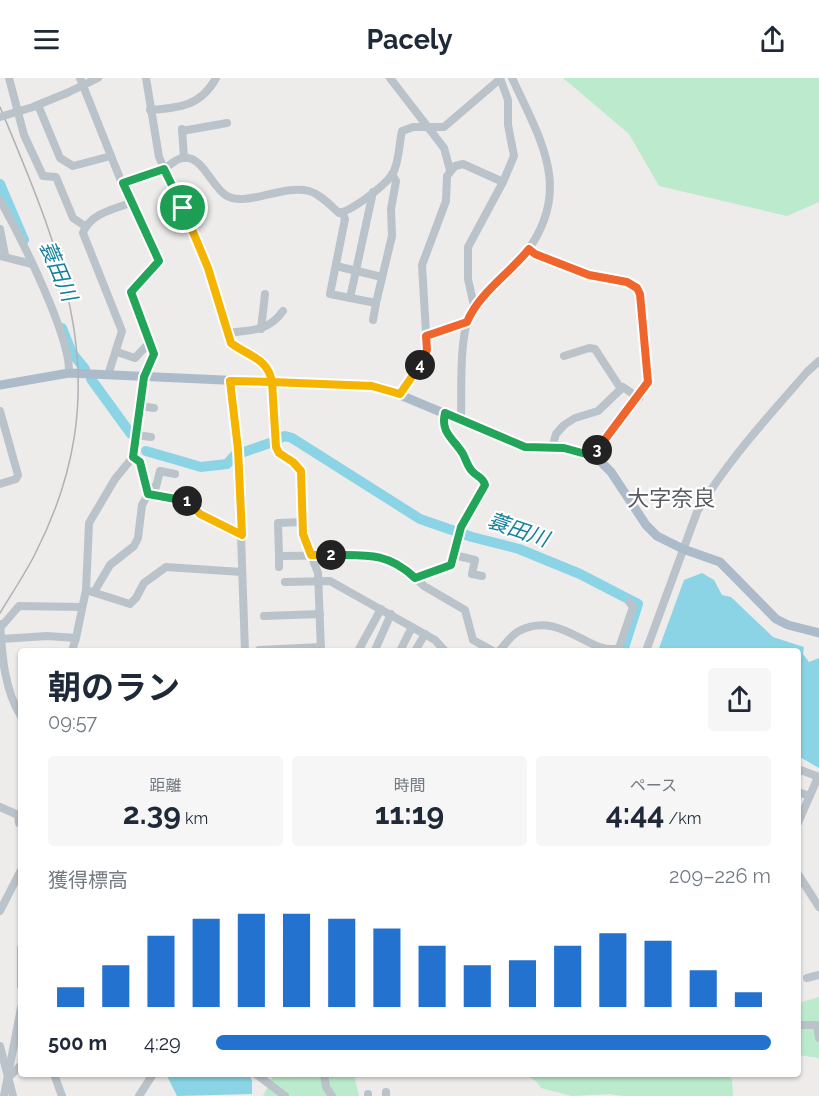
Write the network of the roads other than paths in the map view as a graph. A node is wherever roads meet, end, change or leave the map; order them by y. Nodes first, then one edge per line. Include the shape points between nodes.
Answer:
1 (9, 78) edge
2 (80, 78) edge
3 (98, 78) edge
4 (146, 78) edge
5 (216, 78) edge
6 (390, 78) edge
7 (512, 78) edge
8 (500, 79) edge
9 (36, 106) junction
10 (150, 110) junction
11 (0, 117) edge
12 (227, 123) dead end
13 (429, 129) junction
14 (111, 156) junction
15 (184, 158) junction
16 (164, 169) junction
17 (450, 170) junction
18 (392, 174) junction
19 (503, 182) junction
20 (123, 183) junction
21 (373, 192) junction
22 (0, 200) edge
23 (130, 202) junction
24 (2, 210) edge
25 (342, 212) junction
26 (85, 226) junction
27 (0, 229) edge
28 (529, 249) junction
29 (2, 256) edge
30 (32, 264) junction
31 (336, 266) junction
32 (356, 271) junction
33 (382, 277) junction
34 (266, 294) dead end
35 (350, 298) junction
36 (376, 303) junction
37 (474, 306) junction
38 (283, 311) dead end
39 (373, 320) dead end
40 (467, 322) junction
41 (261, 329) junction
42 (227, 333) junction
43 (426, 336) junction
44 (151, 341) junction
45 (117, 351) junction
46 (564, 357) dead end
47 (819, 361) edge
48 (69, 373) junction
49 (108, 375) junction
50 (144, 377) junction
51 (230, 381) junction
52 (272, 382) junction
53 (0, 385) edge
54 (621, 389) junction
55 (400, 394) junction
56 (639, 398) junction
57 (140, 406) junction
58 (154, 408) dead end
59 (0, 411) edge
60 (445, 413) junction
61 (461, 420) junction
62 (136, 435) junction
63 (151, 437) dead end
64 (552, 448) junction
65 (593, 456) junction
66 (133, 457) junction
67 (175, 474) dead end
68 (0, 484) edge
69 (147, 490) junction
70 (303, 522) junction
71 (242, 535) junction
72 (683, 549) junction
73 (311, 555) junction
74 (454, 555) junction
75 (279, 556) junction
76 (279, 567) dead end
77 (242, 572) junction
78 (482, 576) dead end
79 (415, 578) junction
80 (318, 581) junction
81 (285, 582) dead end
82 (90, 591) junction
83 (629, 602) dead end
84 (82, 607) junction
85 (381, 609) junction
86 (320, 614) junction
87 (391, 614) junction
88 (264, 616) dead end
89 (0, 624) edge
90 (412, 627) junction
91 (0, 628) edge
92 (819, 633) edge
93 (425, 634) junction
94 (76, 638) junction
95 (1, 639) edge
96 (73, 648) edge
97 (245, 648) edge
98 (321, 648) edge
99 (360, 648) edge
100 (376, 648) edge
101 (402, 648) edge
102 (417, 648) edge
103 (440, 648) edge
104 (488, 648) edge
105 (502, 648) edge
106 (604, 648) edge
107 (619, 648) edge
108 (647, 648) edge
109 (18, 709) edge
110 (801, 770) edge
111 (818, 777) edge
112 (801, 793) edge
113 (810, 796) junction
114 (0, 807) edge
115 (801, 810) edge
116 (18, 815) edge
117 (18, 875) edge
118 (801, 879) edge
119 (819, 906) edge
120 (0, 907) edge
121 (819, 975) edge
122 (807, 978) dead end
123 (18, 1024) edge
124 (802, 1025) dead end
125 (819, 1038) edge
126 (0, 1046) edge
127 (18, 1068) edge
128 (55, 1077) edge
129 (151, 1077) edge
130 (260, 1077) edge
131 (324, 1077) edge
132 (8, 1078) junction
133 (4, 1096) edge
134 (13, 1096) edge
135 (62, 1096) edge
136 (139, 1096) edge
137 (285, 1096) edge
138 (332, 1096) edge

1 - 26 street via 24,135 43,176 56,177 74,218
2 - 14 street
3 - 9 street, bridge
4 - 10 street
5 - 10 street via 183,108
6 - 13 street
7 - 28 street via 550,170 549,202 539,234
8 - 13 street via 458,118 444,127
8 - 19 street via 508,100 514,156
9 - 11 street, bridge
9 - 14 street via 65,163 73,166
10 - 16 street
12 - 15 street via 182,130
13 - 17 street via 444,148
13 - 18 street via 413,127 402,131
14 - 20 street
15 - 16 street
15 - 25 street via 198,163 214,185 231,198 308,190
16 - 20 street
16 - 42 street via 208,268
17 - 19 street via 463,164
17 - 43 street via 446,201 422,265
18 - 21 street
18 - 33 street via 396,181 392,236
19 - 37 street via 468,247 468,279
20 - 23 street
21 - 25 street
21 - 32 street
22 - 24 street
23 - 26 street via 95,217
23 - 44 street via 159,261 131,292
24 - 30 street
25 - 31 street via 345,219
26 - 45 street via 84,240 122,331
27 - 29 street
28 - 37 street
28 - 56 street via 589,275 627,282 637,288 648,370 648,382
29 - 30 street
30 - 48 street via 68,355
31 - 32 street
31 - 35 street via 330,294
32 - 33 street
32 - 35 street
33 - 36 street
34 - 41 street
35 - 36 street
36 - 39 street
37 - 40 street
38 - 41 street via 274,323
40 - 43 street
40 - 61 street
41 - 42 street
42 - 52 street via 231,343 267,366
43 - 55 street via 427,350 413,379
44 - 45 street via 135,358
44 - 50 street via 154,354
45 - 49 street
46 - 54 street via 595,349
47 - 72 street via 713,486 697,512
48 - 49 main road
48 - 53 main road
49 - 50 main road
50 - 51 main road
50 - 57 street
51 - 52 main road
51 - 71 street
52 - 55 main road via 372,386
52 - 70 street via 276,447 301,471
54 - 56 street
54 - 64 street via 598,411 564,425
55 - 60 main road
56 - 65 street
57 - 58 street
57 - 62 street
59 - 68 street via 18,475
60 - 61 main road
60 - 74 street via 442,424 447,435 485,485 461,527
61 - 64 main road via 525,447
62 - 63 street
62 - 66 street
64 - 65 main road
65 - 72 main road via 611,472 646,525 657,536
66 - 69 street via 140,462
66 - 82 street via 89,524
67 - 69 street via 160,471 156,488
69 - 71 street via 187,501 200,514
69 - 82 street via 134,546 110,565
70 - 73 street
70 - 75 street via 278,523
71 - 77 street
72 - 92 main road via 720,562 776,619
72 - 108 street
73 - 75 street
73 - 79 street via 372,555 402,565
73 - 80 street
74 - 78 street via 475,560 472,574
74 - 79 street via 447,568
75 - 76 street
77 - 82 street via 166,567 144,583 130,604
77 - 97 street
79 - 104 street via 465,610 473,640
80 - 81 street
80 - 85 street via 330,581
80 - 86 street
82 - 84 street
83 - 107 street via 633,607
84 - 91 street via 19,606
84 - 94 street
85 - 87 street
85 - 99 street
86 - 88 street
86 - 98 street
87 - 90 street
87 - 100 street
89 - 91 street
90 - 93 street
90 - 101 street
91 - 95 street
93 - 102 street
93 - 103 street
94 - 95 street
94 - 96 street
95 - 109 street via 10,691
105 - 106 street via 518,631 541,626 562,628
110 - 111 street
111 - 113 street
112 - 113 street
113 - 115 street
114 - 116 street
117 - 120 street
118 - 119 street
121 - 122 street
123 - 132 street
124 - 125 street via 817,1025
126 - 132 street
127 - 132 street
128 - 135 street
129 - 136 street
130 - 137 street
131 - 138 street
132 - 133 street
132 - 134 street

